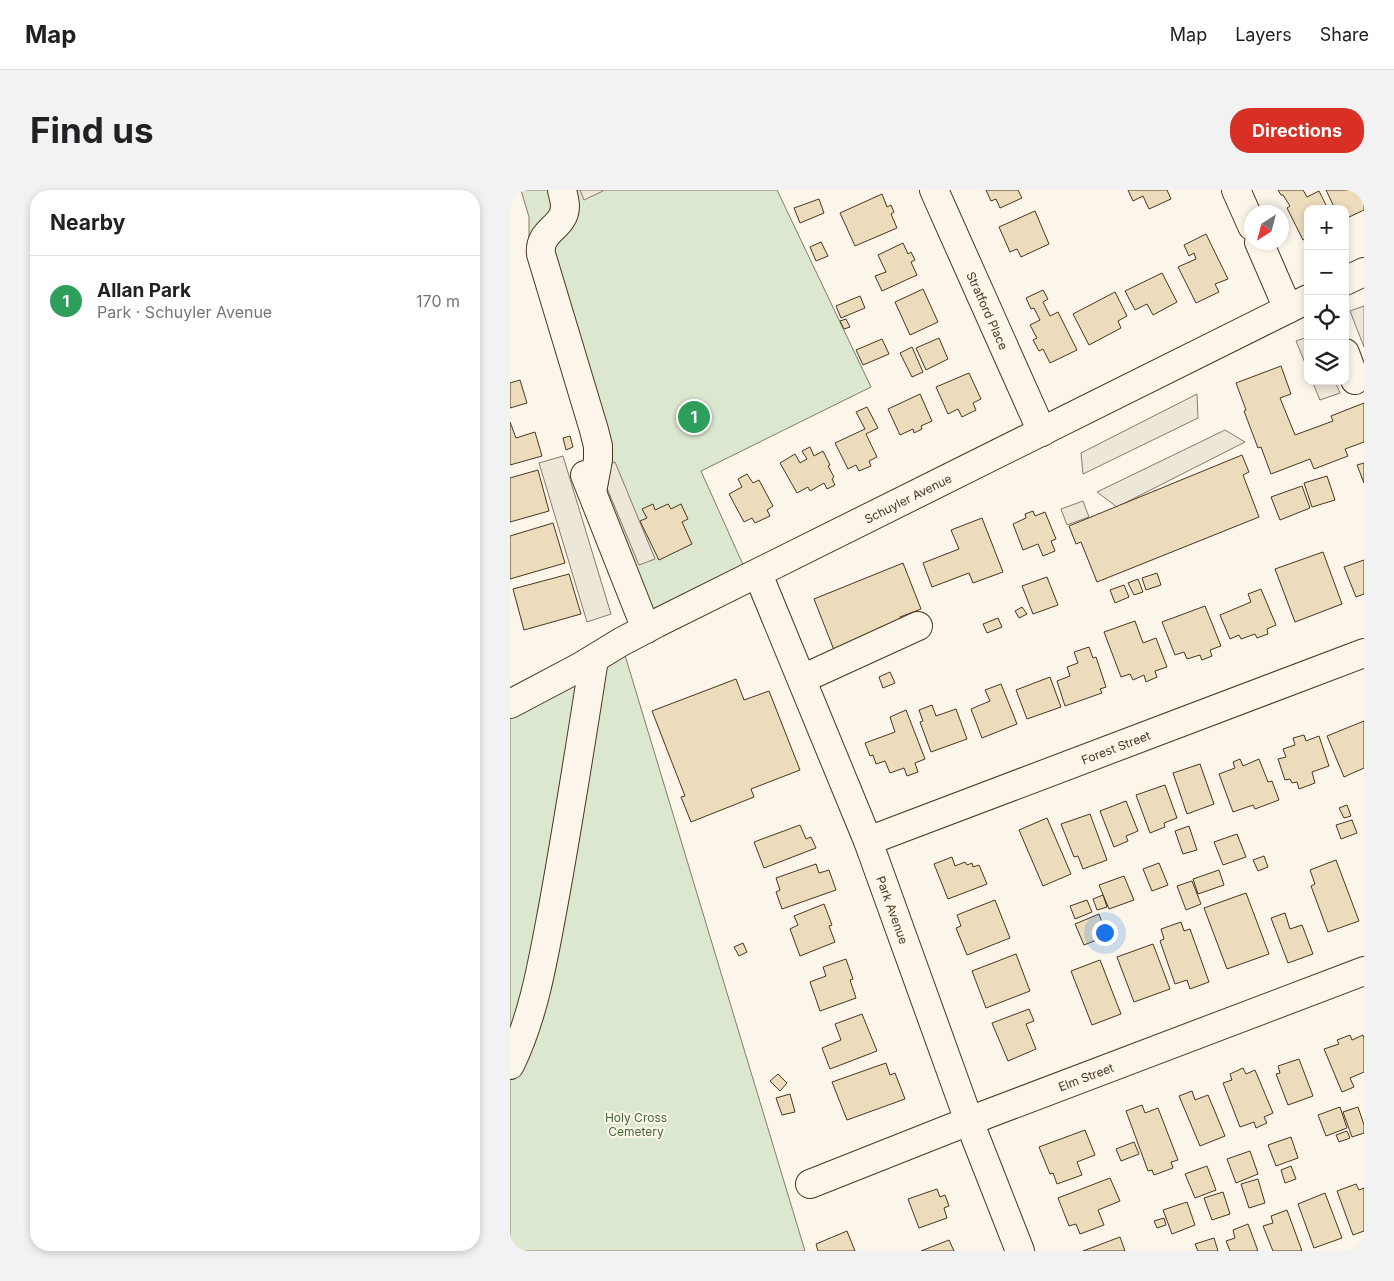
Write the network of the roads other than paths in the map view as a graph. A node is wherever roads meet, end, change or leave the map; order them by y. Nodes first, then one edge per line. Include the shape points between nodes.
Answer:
1 (562, 190) edge
2 (934, 190) edge
3 (1236, 190) edge
4 (1244, 208) edge
5 (1264, 250) edge
6 (1364, 272) edge
7 (1349, 279) edge
8 (1298, 304) edge
9 (1349, 364) edge
10 (1355, 380) dead end
11 (1042, 432) junction
12 (758, 574) junction
13 (918, 626) dead end
14 (646, 629) junction
15 (1364, 653) edge
16 (594, 659) junction
17 (802, 680) junction
18 (510, 704) edge
19 (868, 841) junction
20 (1364, 971) edge
21 (510, 1065) edge
22 (969, 1121) junction
23 (810, 1184) dead end
24 (1020, 1251) edge

1 - 14 street via 564,213 546,235 540,247 541,254 598,446 598,460 588,483
2 - 11 street, Stratford Place
3 - 4 street
5 - 8 street
6 - 7 street
8 - 11 street, Schuyler Avenue
9 - 10 street
11 - 12 street, Schuyler Avenue
12 - 14 street, Schuyler Avenue
12 - 17 street, Park Avenue
13 - 17 street
14 - 16 street, Schuyler Avenue
15 - 19 street, Forest Street
16 - 18 street, Schuyler Avenue
16 - 21 street via 542,962 530,1012
17 - 19 street, Park Avenue
19 - 22 street, Park Avenue
20 - 22 street, Elm Street
22 - 23 street, Elm Street
22 - 24 street, Park Avenue

